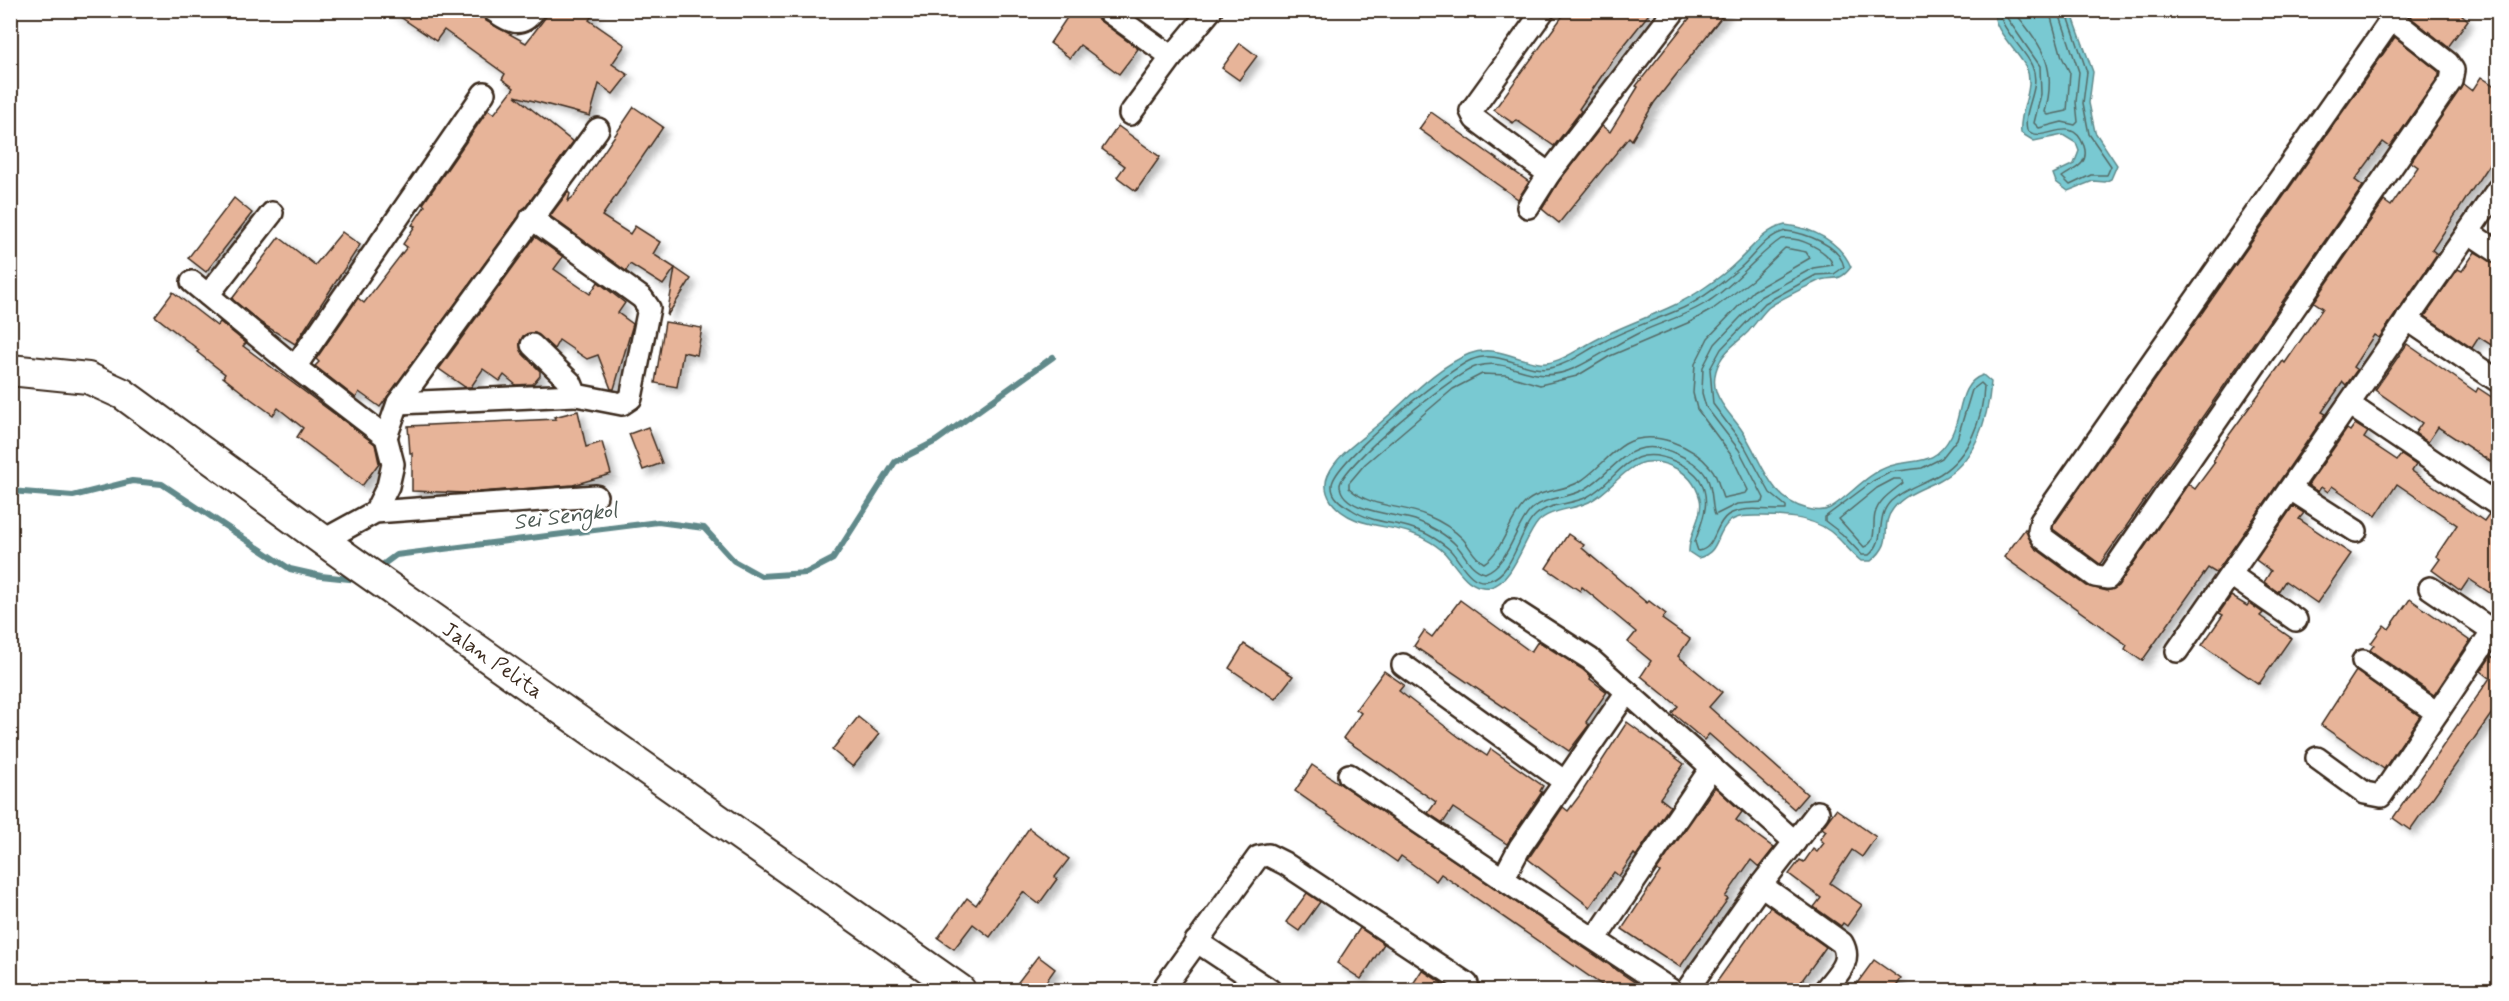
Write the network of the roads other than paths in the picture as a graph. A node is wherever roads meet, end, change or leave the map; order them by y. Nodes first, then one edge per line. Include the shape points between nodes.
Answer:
1 (493, 10) edge
2 (534, 10) edge
3 (1106, 10) edge
4 (1211, 10) edge
5 (1544, 10) edge
6 (1675, 10) edge
7 (2395, 15) edge
8 (1172, 57) junction
9 (484, 93) dead end
10 (1130, 114) dead end
11 (598, 129) dead end
12 (1549, 174) junction
13 (2499, 189) edge
14 (1528, 207) dead end
15 (272, 213) dead end
16 (531, 218) junction
17 (2468, 232) junction
18 (2499, 252) edge
19 (2407, 319) junction
20 (532, 345) dead end
21 (295, 367) junction
22 (10, 370) edge
23 (2499, 381) edge
24 (576, 395) junction
25 (398, 404) junction
26 (2350, 405) junction
27 (386, 437) junction
28 (2292, 490) junction
29 (596, 496) dead end
30 (2499, 505) edge
31 (375, 512) junction
32 (2356, 531) dead end
33 (324, 540) junction
34 (2231, 575) junction
35 (2430, 588) dead end
36 (1514, 610) dead end
37 (2295, 620) dead end
38 (2496, 627) edge
39 (2177, 651) dead end
40 (2363, 661) dead end
41 (1403, 665) dead end
42 (1627, 692) junction
43 (2437, 713) junction
44 (2317, 758) dead end
45 (1712, 767) junction
46 (1349, 775) dead end
47 (1565, 782) junction
48 (1818, 812) dead end
49 (1795, 842) junction
50 (1503, 879) junction
51 (1761, 885) junction
52 (1596, 938) junction
53 (1196, 941) junction
54 (1467, 984) dead end
55 (960, 990) edge
56 (1162, 990) edge
57 (1270, 990) edge
58 (1671, 990) edge
59 (1687, 990) edge
60 (1825, 990) edge

1 - 2 street via 510,22 519,23
3 - 8 street
4 - 8 street
5 - 12 street via 1471,111 1475,119
6 - 12 street
7 - 7 street via 2041,521 2038,531 2043,538 2095,576 2108,578 2451,81 2453,70 2448,63
8 - 10 street
9 - 21 street
11 - 16 street
12 - 14 street
13 - 17 street
15 - 21 street via 200,288
16 - 24 street via 642,298 649,308 632,398 622,404
16 - 25 street
17 - 18 street
17 - 19 street
19 - 23 street
19 - 26 street
20 - 24 street via 571,383
21 - 27 street
22 - 33 street, Jalan Pelita via 88,378 115,389
24 - 25 street
25 - 27 street
26 - 28 street
26 - 30 street
27 - 31 street via 393,464 388,486
28 - 32 street
28 - 34 street
29 - 31 street
31 - 33 street
33 - 55 street, Jalan Pelita
34 - 37 street
34 - 39 street
35 - 38 street
36 - 42 street via 1590,659
38 - 43 street
40 - 43 street
41 - 47 street
42 - 45 street
42 - 47 street
43 - 44 street via 2381,796 2365,793
45 - 49 street
45 - 52 street
46 - 50 street
47 - 50 street
48 - 49 street
49 - 51 street
50 - 52 street
51 - 59 street
51 - 60 street via 1842,943 1847,960
52 - 58 street
53 - 54 street via 1258,857 1268,855
53 - 56 street
53 - 57 street

